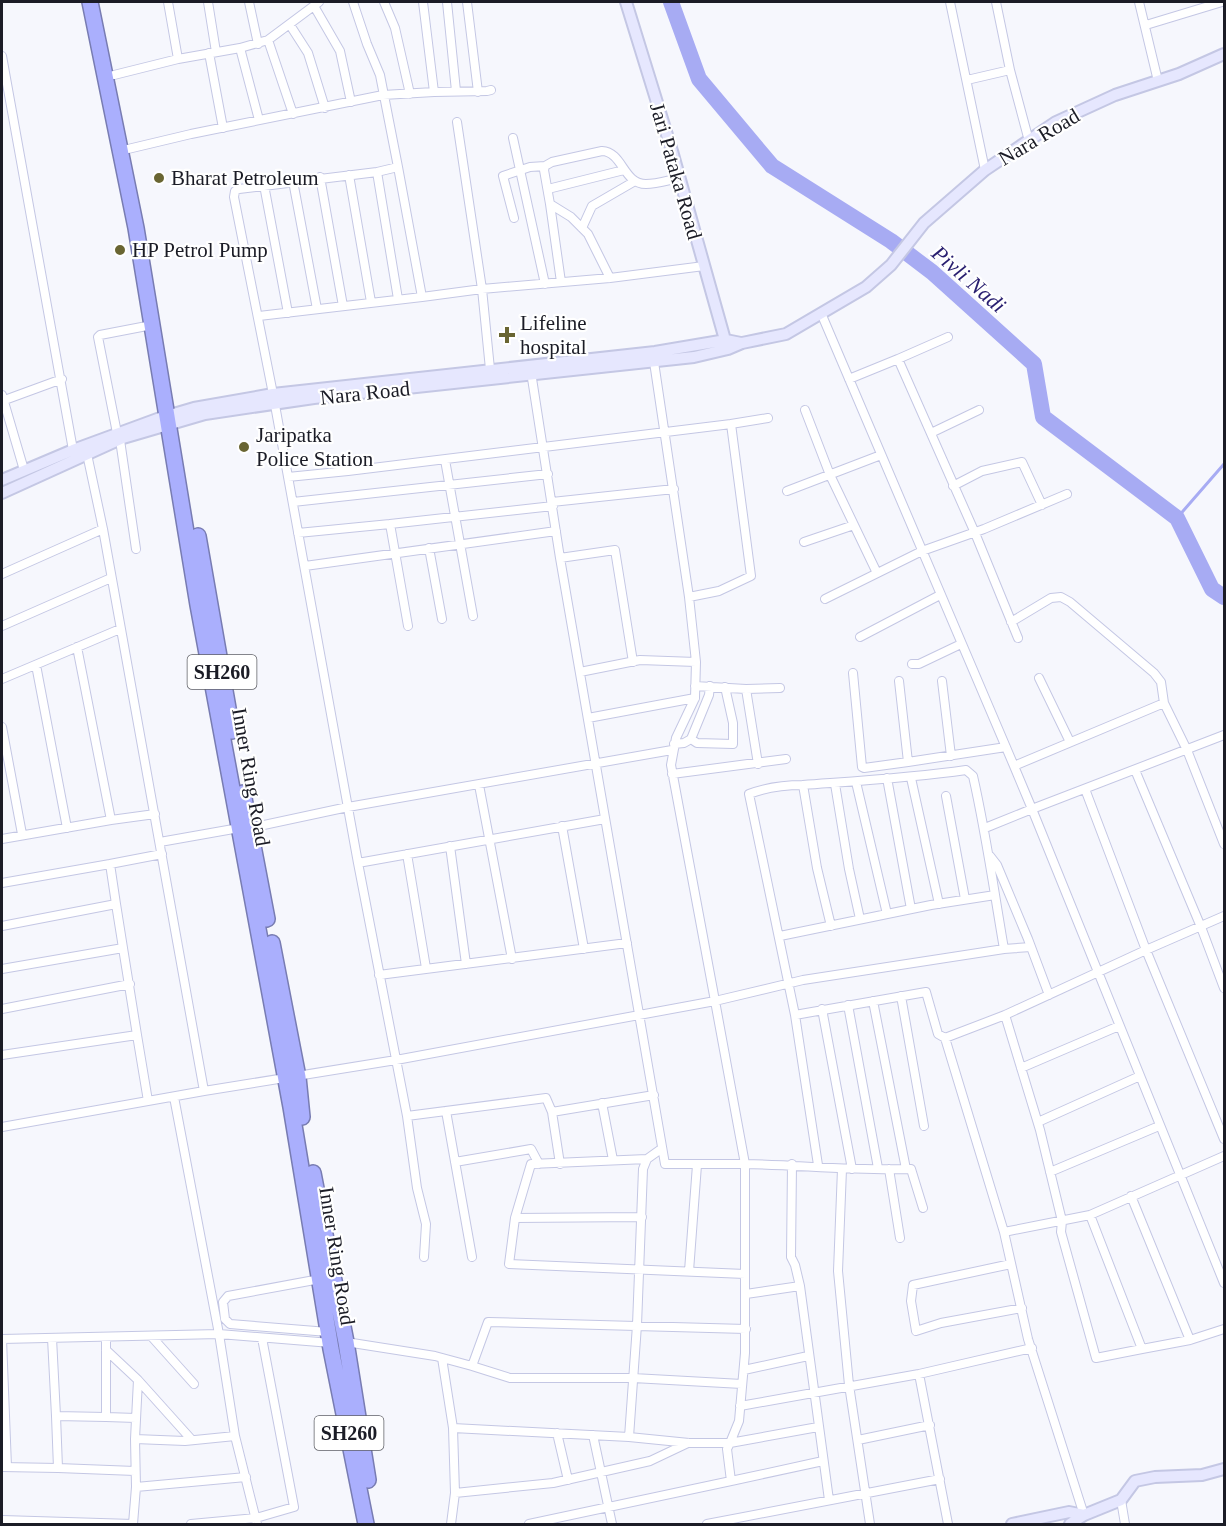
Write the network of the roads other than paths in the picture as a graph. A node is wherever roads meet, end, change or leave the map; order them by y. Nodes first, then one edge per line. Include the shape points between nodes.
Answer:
1 (90, 2) edge
2 (100, 2) edge
3 (168, 2) edge
4 (207, 2) edge
5 (249, 2) edge
6 (354, 2) edge
7 (384, 2) edge
8 (425, 2) edge
9 (447, 2) edge
10 (467, 2) edge
11 (626, 2) edge
12 (950, 2) edge
13 (960, 2) edge
14 (996, 2) edge
15 (1139, 2) edge
16 (1222, 2) edge
17 (312, 4) edge
18 (290, 25) junction
19 (1146, 25) junction
20 (268, 40) junction
21 (258, 44) junction
22 (240, 48) junction
23 (212, 53) junction
24 (1224, 54) edge
25 (2, 56) edge
26 (178, 59) junction
27 (1010, 70) junction
28 (114, 75) junction
29 (967, 80) junction
30 (1158, 81) junction
31 (491, 90) dead end
32 (456, 91) junction
33 (434, 92) junction
34 (478, 92) junction
35 (410, 94) junction
36 (383, 95) junction
37 (351, 102) junction
38 (325, 108) junction
39 (293, 114) junction
40 (258, 120) junction
41 (458, 122) dead end
42 (223, 128) junction
43 (513, 138) dead end
44 (1029, 141) junction
45 (128, 149) junction
46 (545, 166) junction
47 (398, 167) junction
48 (520, 170) junction
49 (624, 170) junction
50 (985, 170) junction
51 (377, 172) junction
52 (349, 175) junction
53 (320, 177) junction
54 (679, 178) junction
55 (293, 181) junction
56 (636, 181) junction
57 (264, 185) junction
58 (548, 189) junction
59 (550, 204) junction
60 (514, 218) dead end
61 (582, 228) junction
62 (704, 266) junction
63 (610, 278) junction
64 (561, 282) junction
65 (545, 284) junction
66 (482, 289) junction
67 (422, 297) junction
68 (398, 299) junction
69 (371, 302) junction
70 (343, 306) junction
71 (317, 309) junction
72 (288, 313) junction
73 (821, 313) junction
74 (258, 316) junction
75 (152, 325) junction
76 (948, 337) dead end
77 (727, 345) junction
78 (898, 359) junction
79 (654, 362) junction
80 (490, 369) junction
81 (531, 370) junction
82 (62, 380) junction
83 (849, 380) junction
84 (2, 399) edge
85 (274, 399) junction
86 (805, 410) dead end
87 (980, 410) dead end
88 (768, 418) dead end
89 (172, 419) junction
90 (730, 424) junction
91 (664, 434) junction
92 (931, 434) junction
93 (118, 437) junction
94 (543, 447) junction
95 (73, 450) junction
96 (87, 454) junction
97 (881, 455) junction
98 (445, 459) junction
99 (24, 470) junction
100 (548, 474) junction
101 (830, 475) junction
102 (288, 477) junction
103 (2, 480) edge
104 (449, 486) junction
105 (954, 486) junction
106 (674, 489) junction
107 (787, 491) dead end
108 (2, 493) edge
109 (1067, 494) dead end
110 (292, 501) junction
111 (552, 504) junction
112 (1042, 505) junction
113 (453, 516) junction
114 (390, 524) junction
115 (854, 525) junction
116 (103, 529) junction
117 (556, 531) junction
118 (298, 533) junction
119 (975, 533) junction
120 (804, 542) dead end
121 (461, 544) junction
122 (429, 548) junction
123 (136, 549) dead end
124 (922, 551) junction
125 (396, 552) junction
126 (561, 558) junction
127 (305, 566) junction
128 (877, 573) junction
129 (2, 574) edge
130 (111, 578) junction
131 (940, 595) junction
132 (689, 597) junction
133 (825, 599) dead end
134 (472, 616) dead end
135 (442, 619) dead end
136 (1011, 622) junction
137 (2, 626) edge
138 (408, 626) dead end
139 (120, 629) junction
140 (860, 637) dead end
141 (1018, 638) dead end
142 (961, 644) junction
143 (77, 647) junction
144 (633, 662) junction
145 (696, 662) junction
146 (912, 664) dead end
147 (36, 665) junction
148 (580, 672) junction
149 (853, 673) dead end
150 (1039, 678) dead end
151 (2, 680) edge
152 (899, 681) dead end
153 (942, 681) dead end
154 (695, 686) junction
155 (710, 686) junction
156 (725, 687) junction
157 (780, 688) dead end
158 (746, 689) junction
159 (695, 698) junction
160 (1164, 703) junction
161 (588, 718) junction
162 (2, 728) edge
163 (1224, 735) edge
164 (691, 739) junction
165 (1070, 742) junction
166 (673, 747) junction
167 (1006, 747) junction
168 (1187, 750) junction
169 (951, 756) junction
170 (786, 759) dead end
171 (908, 762) junction
172 (758, 764) junction
173 (595, 765) junction
174 (1014, 766) junction
175 (1135, 770) junction
176 (672, 774) junction
177 (887, 778) junction
178 (911, 778) junction
179 (856, 782) junction
180 (835, 784) junction
181 (479, 785) junction
182 (803, 785) junction
183 (1084, 789) junction
184 (946, 796) dead end
185 (348, 807) junction
186 (1032, 809) junction
187 (154, 814) junction
188 (605, 819) junction
189 (111, 820) junction
190 (562, 826) junction
191 (67, 828) junction
192 (244, 828) junction
193 (985, 828) junction
194 (22, 834) junction
195 (2, 839) edge
196 (490, 839) junction
197 (160, 842) junction
198 (1224, 844) edge
199 (450, 846) junction
200 (987, 851) junction
201 (162, 854) junction
202 (407, 854) junction
203 (358, 863) junction
204 (110, 864) junction
205 (2, 883) edge
206 (995, 894) junction
207 (965, 899) junction
208 (116, 904) junction
209 (939, 904) junction
210 (911, 909) junction
211 (887, 914) junction
212 (1224, 916) edge
213 (860, 919) junction
214 (2, 926) edge
215 (831, 926) junction
216 (1201, 927) junction
217 (780, 936) junction
218 (627, 943) junction
219 (1031, 947) junction
220 (123, 948) junction
221 (585, 949) junction
222 (1004, 949) junction
223 (1146, 950) junction
224 (512, 959) junction
225 (466, 964) junction
226 (426, 968) junction
227 (2, 969) edge
228 (1098, 972) junction
229 (379, 975) junction
230 (130, 984) junction
231 (789, 984) junction
232 (1224, 988) edge
233 (1049, 995) junction
234 (901, 996) junction
235 (716, 1001) junction
236 (873, 1001) junction
237 (848, 1005) junction
238 (2, 1009) edge
239 (822, 1010) junction
240 (640, 1015) junction
241 (795, 1015) junction
242 (1005, 1015) junction
243 (1119, 1026) junction
244 (137, 1035) junction
245 (945, 1038) junction
246 (2, 1055) edge
247 (396, 1060) junction
248 (1021, 1068) junction
249 (1140, 1076) junction
250 (292, 1078) junction
251 (204, 1091) junction
252 (654, 1095) junction
253 (174, 1097) junction
254 (148, 1101) junction
255 (602, 1103) junction
256 (446, 1111) junction
257 (552, 1112) junction
258 (407, 1116) junction
259 (1038, 1122) junction
260 (924, 1126) dead end
261 (1160, 1126) junction
262 (2, 1127) edge
263 (1224, 1139) edge
264 (661, 1149) junction
265 (1224, 1156) edge
266 (647, 1159) junction
267 (613, 1160) junction
268 (455, 1162) junction
269 (539, 1164) junction
270 (560, 1164) junction
271 (745, 1164) junction
272 (792, 1164) junction
273 (697, 1165) junction
274 (818, 1165) junction
275 (878, 1168) junction
276 (889, 1168) junction
277 (842, 1169) junction
278 (852, 1169) junction
279 (906, 1169) junction
280 (1050, 1172) junction
281 (1180, 1176) junction
282 (1131, 1196) junction
283 (923, 1208) dead end
284 (1090, 1215) junction
285 (642, 1217) junction
286 (515, 1218) junction
287 (1062, 1221) junction
288 (1004, 1232) junction
289 (900, 1238) dead end
290 (424, 1257) dead end
291 (472, 1257) dead end
292 (1011, 1264) junction
293 (639, 1268) junction
294 (689, 1271) junction
295 (745, 1274) junction
296 (320, 1279) junction
297 (1224, 1282) edge
298 (800, 1286) junction
299 (746, 1294) junction
300 (1022, 1308) junction
301 (637, 1325) junction
302 (746, 1329) junction
303 (1224, 1329) edge
304 (219, 1334) junction
305 (150, 1336) junction
306 (106, 1337) junction
307 (52, 1338) junction
308 (262, 1338) junction
309 (2, 1339) edge
310 (335, 1339) junction
311 (1190, 1340) junction
312 (1032, 1348) junction
313 (1142, 1348) junction
314 (106, 1350) junction
315 (808, 1356) junction
316 (442, 1358) junction
317 (472, 1366) junction
318 (744, 1370) junction
319 (919, 1374) junction
320 (633, 1378) junction
321 (138, 1380) junction
322 (194, 1384) dead end
323 (742, 1384) junction
324 (849, 1384) junction
325 (814, 1392) junction
326 (740, 1406) junction
327 (56, 1416) junction
328 (106, 1417) junction
329 (136, 1418) junction
330 (930, 1425) junction
331 (818, 1427) junction
332 (453, 1428) junction
333 (557, 1433) junction
334 (594, 1435) junction
335 (235, 1436) junction
336 (629, 1437) junction
337 (135, 1439) junction
338 (191, 1439) junction
339 (858, 1440) junction
340 (689, 1443) junction
341 (730, 1443) junction
342 (823, 1461) junction
343 (4, 1467) edge
344 (58, 1468) junction
345 (1224, 1469) edge
346 (135, 1471) junction
347 (601, 1472) junction
348 (246, 1478) junction
349 (940, 1479) junction
350 (568, 1480) junction
351 (732, 1481) junction
352 (136, 1488) junction
353 (455, 1493) junction
354 (865, 1493) junction
355 (830, 1500) junction
356 (1121, 1500) junction
357 (608, 1507) junction
358 (1084, 1515) junction
359 (2, 1521) edge
360 (256, 1521) edge
361 (133, 1524) edge
362 (139, 1524) edge
363 (191, 1524) edge
364 (366, 1524) edge
365 (376, 1524) edge
366 (451, 1524) edge
367 (529, 1524) edge
368 (612, 1524) edge
369 (707, 1524) edge
370 (870, 1524) edge
371 (948, 1524) edge
372 (1012, 1524) edge
373 (1070, 1524) edge
374 (1125, 1524) edge

1 - 75 highway, Inner Ring Road
2 - 28 highway, Inner Ring Road
3 - 26 street
4 - 23 street
5 - 21 street
6 - 36 street via 380,75
7 - 35 street via 395,28
8 - 33 street
9 - 32 street
10 - 34 street
11 - 54 main road, Jari Pataka Road
12 - 13 street
12 - 29 street
14 - 27 street
15 - 19 street
16 - 19 street
17 - 18 street
17 - 37 street via 340,51
18 - 20 street
18 - 38 street via 308,53
19 - 30 street
20 - 21 street
20 - 39 street
21 - 22 street
22 - 23 street
22 - 40 street
23 - 26 street
23 - 42 street
24 - 30 main road, Nara Road
25 - 82 street
26 - 28 street
27 - 29 street
27 - 44 street
28 - 45 highway, Inner Ring Road
29 - 50 street
30 - 44 main road, Nara Road via 1065,118
31 - 34 street
32 - 33 street
32 - 34 street
33 - 35 street
35 - 36 street
36 - 37 street
36 - 47 street
37 - 38 street
38 - 39 street
39 - 40 street
40 - 42 street
41 - 66 street
42 - 45 street
43 - 48 street
44 - 50 main road, Nara Road
45 - 89 highway, Inner Ring Road
46 - 48 street
46 - 49 street via 608,151
46 - 58 street
47 - 51 street
47 - 67 street
48 - 60 street via 503,176
48 - 65 street
49 - 56 street
49 - 58 street
50 - 73 main road, Nara Road via 924,223 891,265 866,286
51 - 52 street
51 - 68 street
52 - 53 street
52 - 69 street
53 - 55 street
53 - 70 street
54 - 56 street via 644,184
54 - 62 main road, Jari Pataka Road
55 - 57 street
55 - 71 street
56 - 61 street via 592,206
57 - 72 street
57 - 74 street via 239,189 234,196
58 - 59 street
59 - 61 street
59 - 64 street
61 - 63 street
62 - 63 street
62 - 77 main road, Jari Pataka Road
63 - 64 street
64 - 65 street
65 - 66 street
66 - 67 street
66 - 80 street
67 - 68 street
68 - 69 street
69 - 70 street
70 - 71 street
71 - 72 street
72 - 74 street
73 - 77 main road, Nara Road via 786,334
73 - 83 street
74 - 85 street
75 - 89 highway, Inner Ring Road
75 - 93 street via 98,337
76 - 78 street
77 - 79 main road, Nara Road via 694,357
77 - 81 main road, Nara Road
78 - 83 street
78 - 92 street
79 - 81 main road, Nara Road
79 - 91 street
80 - 81 main road, Nara Road
80 - 85 main road, Nara Road
81 - 85 main road, Nara Road
81 - 94 street
82 - 84 street
82 - 95 street
83 - 97 street
84 - 99 street
85 - 89 main road, Nara Road
85 - 102 street
86 - 101 street
87 - 92 street
88 - 90 street
89 - 93 main road, Nara Road
89 - 192 highway, Inner Ring Road via 198,605
90 - 91 street
90 - 132 street via 751,576 719,591
91 - 94 street
91 - 106 street
92 - 105 street
93 - 95 main road, Nara Road
93 - 96 main road, Nara Road
93 - 123 street
94 - 98 street
94 - 100 street
95 - 99 main road, Nara Road
96 - 108 main road, Nara Road
96 - 116 street
97 - 101 street
97 - 124 street
98 - 102 street
98 - 104 street
99 - 103 main road, Nara Road
100 - 104 street
100 - 111 street
101 - 107 street
101 - 115 street
102 - 110 street
104 - 110 street
104 - 113 street
105 - 112 street via 982,471 1022,462
105 - 119 street
106 - 111 street
106 - 132 street
109 - 112 street
110 - 118 street
111 - 113 street
111 - 117 street
112 - 119 street
113 - 114 street
113 - 121 street
114 - 118 street
114 - 125 street
115 - 120 street
115 - 128 street
116 - 129 street
116 - 130 street
117 - 121 street
117 - 126 street
118 - 127 street
119 - 124 street
119 - 136 street
121 - 122 street
121 - 134 street
122 - 125 street
122 - 135 street
124 - 128 street
124 - 131 street
125 - 127 street
125 - 138 street
126 - 144 street via 615,550
126 - 148 street
127 - 185 street
128 - 133 street
130 - 137 street
130 - 139 street
131 - 140 street
131 - 142 street
132 - 145 street
136 - 141 street
136 - 160 street via 1051,598 1061,597 1154,673 1161,682
139 - 143 street
139 - 187 street
142 - 146 street
142 - 167 street
143 - 147 street
143 - 189 street
144 - 145 street
144 - 148 street
145 - 154 street
147 - 151 street
147 - 191 street
148 - 161 street
149 - 171 street via 862,766
150 - 165 street
152 - 171 street
153 - 169 street
154 - 155 street
154 - 159 street
155 - 156 street
155 - 164 street
156 - 158 street
156 - 164 street via 733,744 697,743
157 - 158 street
158 - 172 street
159 - 161 street
159 - 166 street
160 - 165 street
160 - 168 street
161 - 173 street
162 - 194 street
163 - 168 street
164 - 166 street
165 - 174 street
166 - 173 street
166 - 176 street
167 - 169 street
167 - 174 street
168 - 175 street
168 - 198 street
169 - 171 street
170 - 172 street
172 - 176 street
173 - 181 street
173 - 188 street
174 - 186 street
175 - 183 street
175 - 216 street
176 - 235 street
177 - 178 street
177 - 179 street
177 - 210 street
178 - 193 street via 969,771
178 - 209 street
179 - 180 street
179 - 211 street
180 - 182 street
180 - 213 street
181 - 185 street
181 - 196 street
182 - 215 street
182 - 217 street via 768,787 749,794
183 - 186 street
183 - 223 street
184 - 207 street
185 - 192 street
185 - 203 street
186 - 193 street
186 - 228 street
187 - 189 street
187 - 197 street
188 - 190 street
188 - 218 street
189 - 191 street
190 - 196 street
190 - 221 street
191 - 194 street
192 - 197 street
192 - 250 highway, Inner Ring Road
193 - 200 street
194 - 195 street
196 - 199 street
196 - 224 street
197 - 201 street
199 - 202 street
199 - 225 street
200 - 206 street
200 - 219 street via 997,865
201 - 204 street
201 - 251 street
202 - 203 street
202 - 226 street
203 - 229 street
204 - 205 street
204 - 208 street
206 - 207 street
206 - 222 street
207 - 209 street
208 - 214 street
208 - 220 street
209 - 210 street
210 - 211 street
211 - 213 street
212 - 216 street
213 - 215 street
215 - 217 street
216 - 223 street
216 - 232 street
217 - 231 street
218 - 221 street
218 - 240 street
219 - 222 street
219 - 233 street
220 - 227 street
220 - 230 street
221 - 224 street
222 - 231 street
223 - 228 street
223 - 263 street
224 - 225 street
225 - 226 street
226 - 229 street
228 - 233 street
228 - 243 street
229 - 247 street
230 - 238 street
230 - 244 street
231 - 235 street
231 - 241 street
233 - 242 street
234 - 236 street
234 - 245 street via 926,992 938,1034
234 - 260 street
235 - 240 street
235 - 271 street
236 - 237 street
236 - 279 street
237 - 239 street
237 - 275 street
239 - 241 street
239 - 278 street
240 - 247 street
240 - 252 street
241 - 274 street
242 - 245 street
242 - 248 street
243 - 248 street
243 - 249 street
244 - 246 street
244 - 254 street
245 - 288 street
247 - 250 street
247 - 258 street
248 - 259 street
249 - 259 street
249 - 261 street
250 - 251 street
250 - 296 highway, Inner Ring Road
250 - 310 highway, Inner Ring Road / SH260 via 302,1115
251 - 253 street
252 - 255 street
252 - 264 street
253 - 254 street
253 - 304 street
254 - 262 street
255 - 257 street
255 - 267 street
256 - 257 street via 546,1098
256 - 258 street
256 - 268 street
257 - 270 street
258 - 290 street via 426,1224
259 - 280 street
261 - 280 street
261 - 281 street
264 - 266 street
264 - 273 street via 665,1164
265 - 281 street
266 - 267 street
266 - 285 street via 643,1169
267 - 270 street
268 - 269 street via 531,1149
268 - 291 street
269 - 270 street
269 - 286 street via 531,1164
271 - 272 street
271 - 273 street
271 - 295 street
272 - 274 street
272 - 298 street via 791,1257
273 - 294 street
274 - 277 street
275 - 276 street
275 - 278 street
276 - 279 street
276 - 289 street
277 - 278 street
277 - 324 street via 838,1271
279 - 283 street via 911,1169
280 - 287 street
281 - 282 street
281 - 297 street
282 - 284 street
282 - 311 street
284 - 287 street
284 - 313 street
285 - 286 street
285 - 293 street
286 - 293 street via 509,1264
287 - 288 street
287 - 313 street via 1060,1232 1096,1358
288 - 292 street
292 - 300 street
292 - 300 street via 913,1286 916,1331
293 - 294 street
293 - 301 street
294 - 295 street
295 - 299 street
296 - 310 highway, Inner Ring Road
296 - 310 street via 228,1296 223,1302 225,1319 230,1324
298 - 299 street
298 - 315 street
299 - 302 street
300 - 312 street
301 - 302 street
301 - 317 street via 488,1322
301 - 320 street
302 - 318 street
303 - 311 street
304 - 305 street
304 - 308 street
304 - 335 street
305 - 306 street
305 - 322 street
306 - 307 street
306 - 314 street
307 - 309 street
307 - 327 street
308 - 310 street
308 - 360 street via 294,1507
309 - 343 street
310 - 316 street
310 - 364 highway, Inner Ring Road / SH260
310 - 365 highway, Inner Ring Road / SH260
311 - 313 street
312 - 319 street
312 - 358 street
314 - 321 street
314 - 328 street
315 - 318 street
315 - 325 street
316 - 317 street
316 - 332 street
317 - 320 street via 510,1378
318 - 323 street
319 - 324 street
319 - 330 street
320 - 323 street
320 - 336 street
321 - 329 street
321 - 338 street
323 - 326 street
324 - 325 street
324 - 339 street
325 - 326 street
325 - 331 street
326 - 341 street
327 - 328 street
327 - 344 street
328 - 329 street
329 - 337 street
330 - 339 street
330 - 349 street
331 - 341 street
331 - 342 street
332 - 333 street
332 - 353 street
333 - 334 street
333 - 350 street
334 - 336 street
334 - 347 street
335 - 338 street
335 - 348 street
336 - 340 street
337 - 338 street
337 - 346 street
339 - 354 street
340 - 341 street
340 - 347 street via 650,1461
341 - 351 street
342 - 351 street
342 - 355 street
343 - 344 street
344 - 346 street
345 - 356 main road via 1202,1475 1135,1480
346 - 352 street
347 - 350 street
347 - 357 street
348 - 352 street
348 - 360 street
349 - 354 street
349 - 371 street
350 - 353 street
351 - 357 street
352 - 361 street
353 - 366 street
354 - 355 street
354 - 370 street
355 - 369 street
356 - 358 main road
356 - 374 street
357 - 367 street
357 - 368 street
358 - 372 main road via 1069,1512
358 - 373 main road
359 - 361 street
360 - 363 street
361 - 362 street

